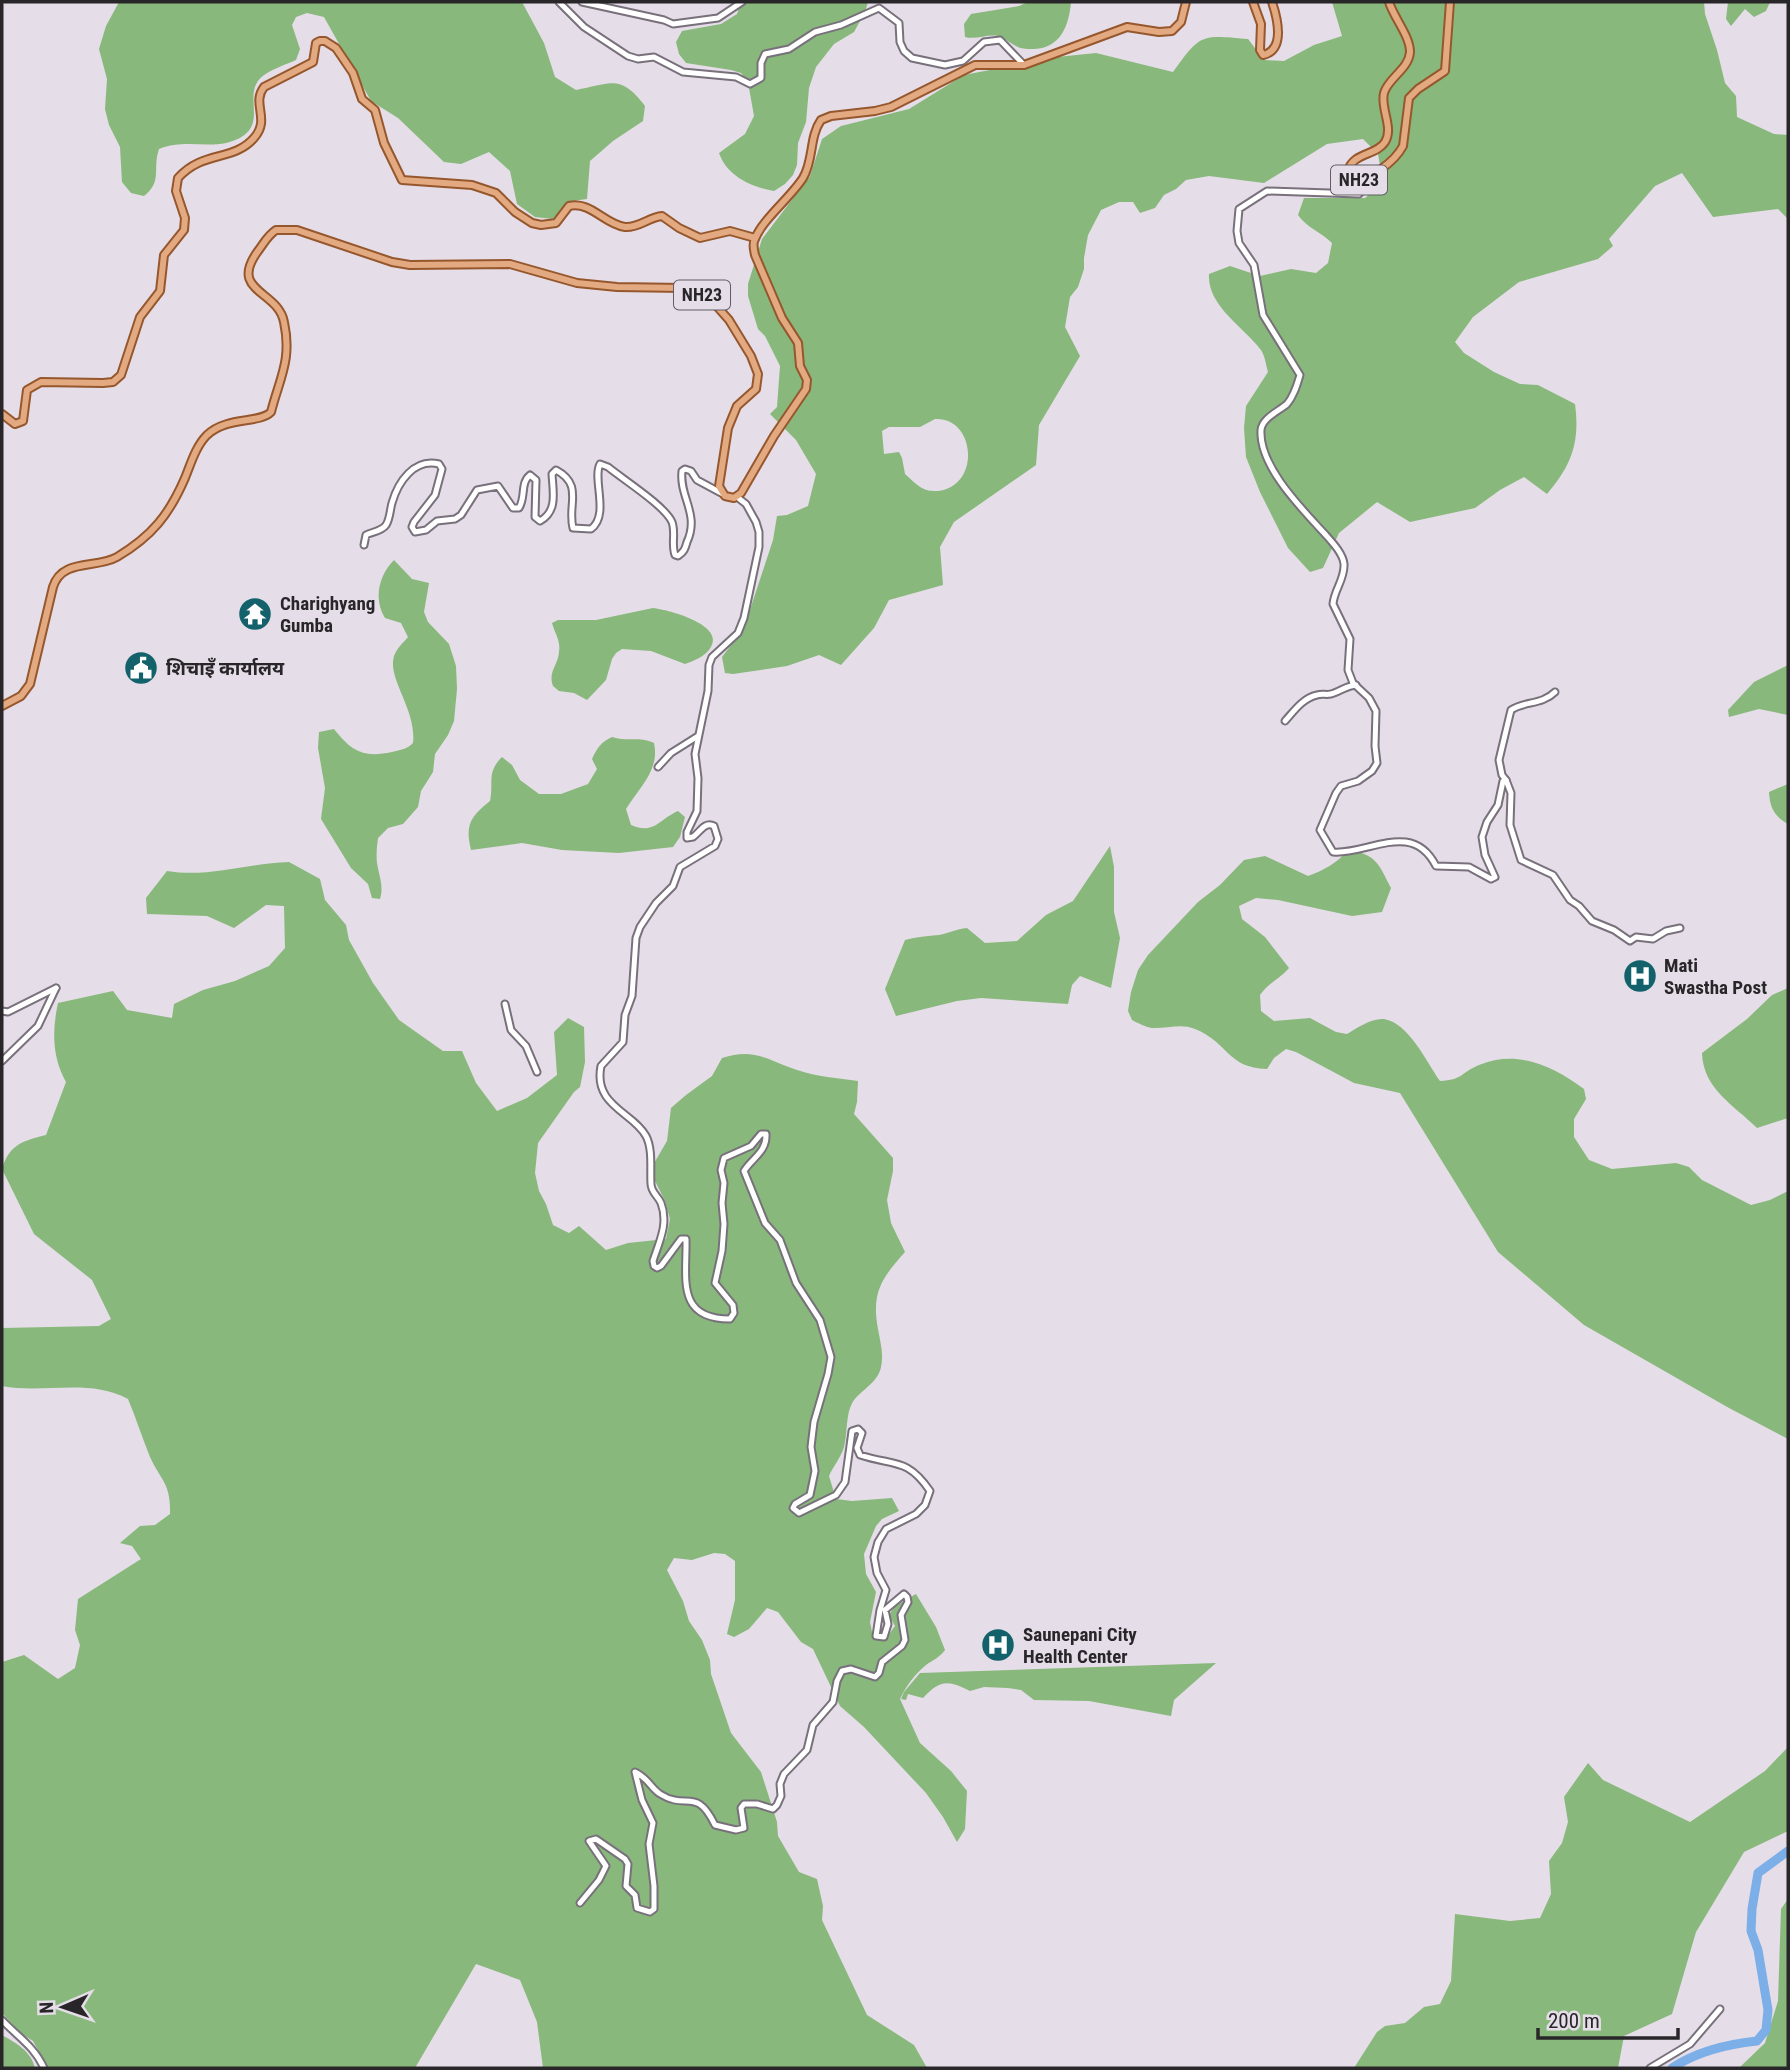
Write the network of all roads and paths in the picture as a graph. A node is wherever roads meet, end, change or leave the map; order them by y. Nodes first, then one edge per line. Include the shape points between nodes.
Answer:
1 (559, 2) edge
2 (582, 2) edge
3 (742, 2) edge
4 (1186, 2) edge
5 (1253, 2) edge
6 (1272, 2) edge
7 (1389, 2) edge
8 (1450, 2) edge
9 (1024, 65) junction
10 (1368, 177) junction
11 (755, 238) junction
12 (2, 414) edge
13 (723, 494) junction
14 (737, 497) junction
15 (364, 545) dead end
16 (1356, 685) junction
17 (1555, 692) dead end
18 (2, 706) edge
19 (1285, 721) dead end
20 (698, 736) junction
21 (658, 767) dead end
22 (1506, 780) junction
23 (1680, 928) dead end
24 (505, 1004) dead end
25 (2, 1011) edge
26 (2, 1061) edge
27 (537, 1072) dead end
28 (579, 1903) dead end
29 (1720, 2009) dead end
30 (2, 2020) edge
31 (44, 2068) edge
32 (1650, 2068) edge

1 - 9 street via 584,27 628,56 654,57 683,72 736,77 750,84 761,78 765,54 789,49 815,32 879,8 899,23 900,42 912,58 945,65 963,61 984,42 1000,40
2 - 3 street via 673,24 718,18
4 - 9 main road via 1181,22 1172,31 1127,27
5 - 6 main road via 1261,24 1260,52 1267,55 1278,38
7 - 10 main road, NH23 via 1410,57 1384,92 1388,138 1349,168 1352,180
8 - 10 main road, NH23 via 1445,71 1412,93 1402,148
9 - 11 main road via 975,65 891,107 821,120 804,175
10 - 16 street via 1359,194 1267,191 1239,209 1237,231 1239,243 1254,265 1263,316 1300,375 1286,404 1263,424 1264,446 1281,483 1344,561 1333,604 1350,639 1348,670
11 - 12 main road via 730,231 700,238 662,216 626,227 581,205 569,206 556,223 541,225 515,212 487,189 402,180 375,110 362,99 336,48 320,41 313,62 261,91 263,119 253,140 235,152 199,161 178,178 177,197 186,224 164,255 160,291 140,317 121,375 103,383 38,383 25,395 23,421 15,424
11 - 14 main road via 755,255 798,342 807,386
13 - 14 main road
13 - 15 street via 697,480 691,471 682,471 693,521 690,537 678,556 673,550 673,526 663,508 600,464 598,522 591,529 573,528 574,489 556,470 552,474 553,505 544,520 535,517 536,480 530,475 522,503 515,509 498,486 477,490 455,519 437,521 415,532 414,522 435,495 442,469 428,463 407,475 388,523 366,535
13 - 18 main road, NH23 via 720,480 731,419 737,406 756,389 759,378 729,320 703,295 683,288 577,283 510,264 410,265 297,230 279,229 264,243 248,271 251,283 281,312 286,331 286,366 271,412 224,424 208,434 168,513 141,540 112,559 80,565 58,577 30,684 21,696
14 - 20 street via 746,504 760,532 757,565 737,633 709,664
16 - 19 street via 1309,698
16 - 22 street via 1376,711 1377,763 1358,782 1341,786 1336,793 1320,830 1334,852 1380,842 1413,844 1423,847 1436,866 1469,867 1491,879 1495,877 1482,837
17 - 22 street via 1511,709 1499,760
20 - 21 street
20 - 28 street via 697,811 687,838 710,824 718,839 715,846 680,867 673,886 640,927 622,1042 600,1071 608,1098 649,1142 651,1189 664,1213 664,1231 653,1266 662,1266 681,1239 686,1239 686,1295 699,1312 730,1319 733,1305 715,1283 724,1224 721,1170 724,1158 766,1134 756,1160 744,1171 765,1223 780,1240 796,1283 820,1320 831,1357 814,1422 811,1447 815,1471 810,1495 793,1508 799,1513 836,1495 845,1482 852,1431 858,1429 862,1433 857,1448 860,1455 906,1467 920,1476 929,1491 916,1514 887,1530 874,1557 886,1590 876,1636 884,1637 886,1610 904,1594 908,1597 901,1615 905,1640 882,1662 875,1677 863,1671 842,1671 833,1702 813,1725 807,1750 784,1774 778,1805 773,1809 744,1804 744,1828 736,1830 715,1825 697,1802 660,1794 646,1777 635,1772 653,1823 649,1843 654,1909 637,1908 635,1895 626,1886 628,1864 596,1839 589,1841 606,1866
22 - 23 street via 1511,793 1510,824 1521,860 1553,875 1592,921 1630,940 1641,936 1653,939
24 - 27 street via 511,1030 526,1046
25 - 26 street via 56,988 38,1026
29 - 32 street via 1690,2044
30 - 31 street via 30,2044

